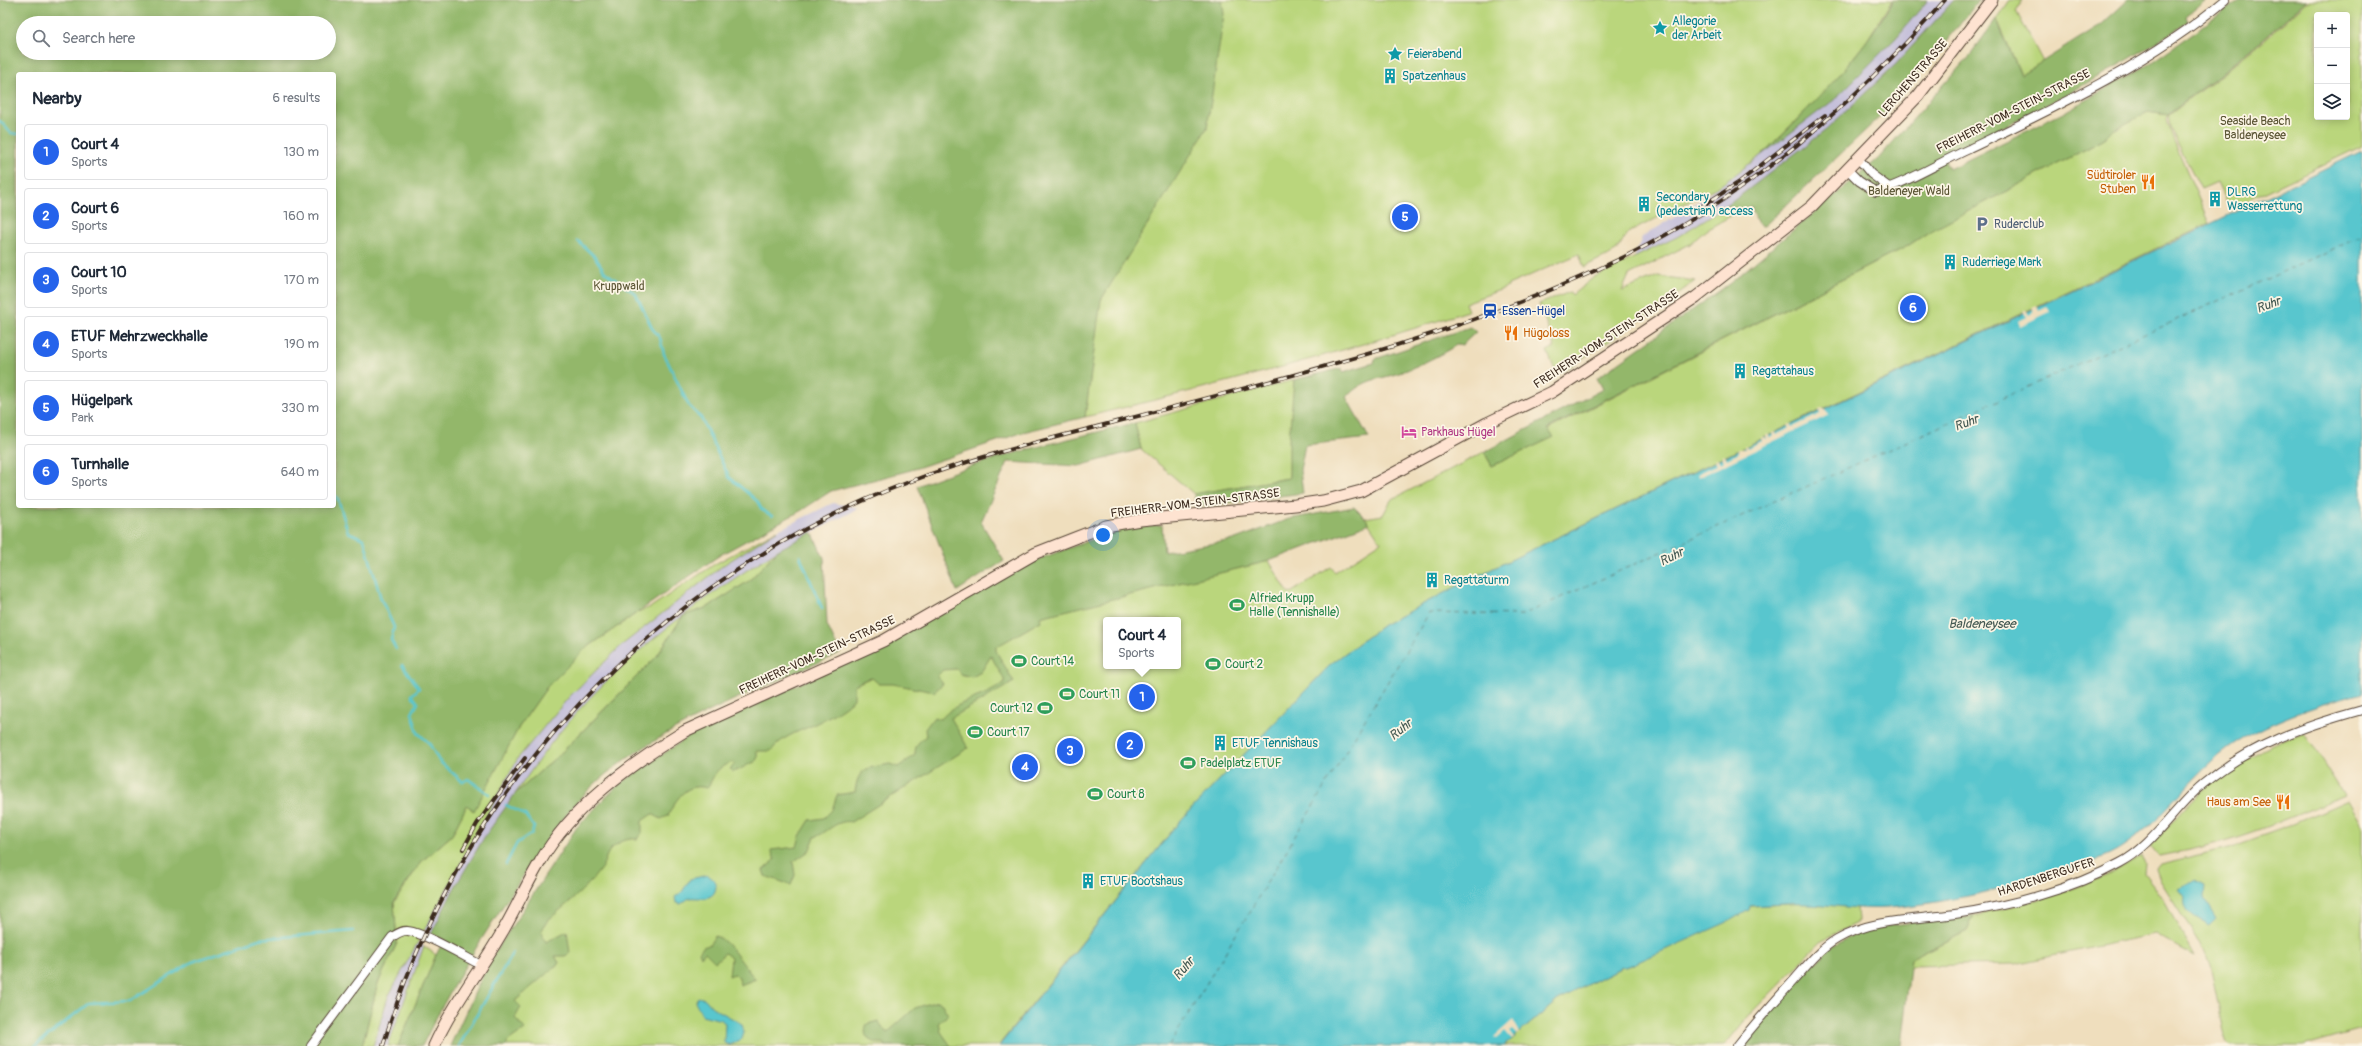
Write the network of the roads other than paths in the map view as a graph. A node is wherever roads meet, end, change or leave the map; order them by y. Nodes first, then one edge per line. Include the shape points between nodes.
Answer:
1 (1992, 0) edge
2 (2225, 0) edge
3 (1858, 158) junction
4 (1848, 170) junction
5 (1890, 188) junction
6 (2362, 710) edge
7 (481, 965) junction
8 (311, 1046) edge
9 (434, 1046) edge
10 (1737, 1046) edge

1 - 3 main road, LERCHENSTRASSE via 1922,90
2 - 5 street, FREIHERR-VOM-STEIN-STRASSE via 2140,60 2072,99
3 - 4 main road, LERCHENSTRASSE
3 - 5 street via 1871,174
4 - 5 street, FREIHERR-VOM-STEIN-STRASSE via 1876,192
4 - 7 main road, FREIHERR-VOM-STEIN-STRASSE via 1812,206 1696,298 1552,392 1487,423 1361,491 1323,501 1140,520 1106,526 1036,554 883,641 685,731 655,749 612,782 555,838
6 - 10 street, HARDENBERGUFER via 2286,733 2236,760 2202,785 2143,846 2123,862 2097,875 1993,907 1882,923 1853,930 1820,951
7 - 8 street via 414,933 401,931 392,937
7 - 9 main road, FREIHERR-VOM-STEIN-STRASSE via 461,995

